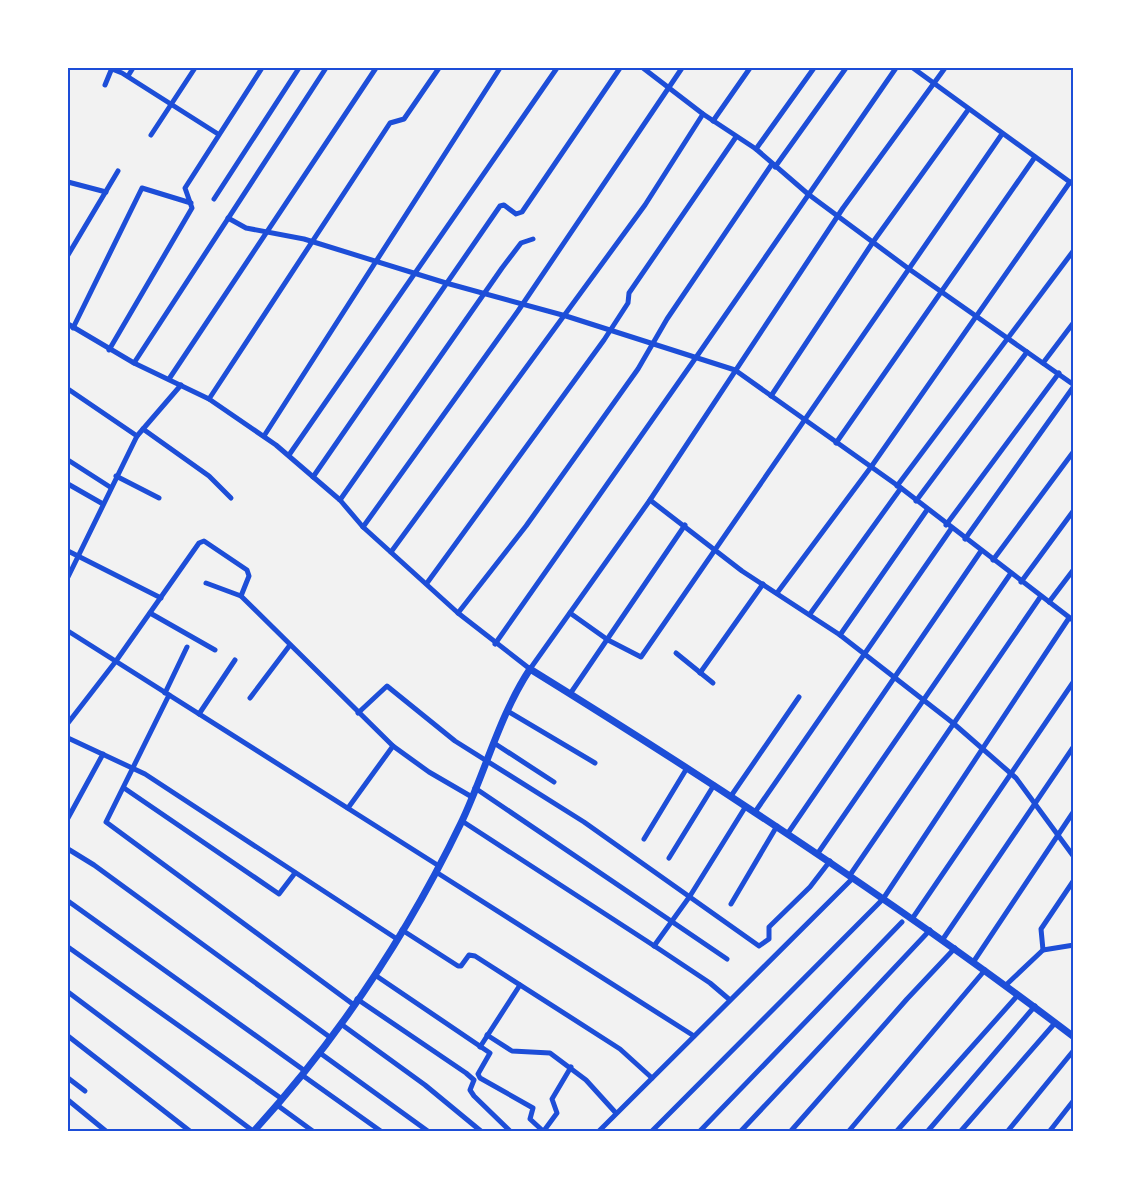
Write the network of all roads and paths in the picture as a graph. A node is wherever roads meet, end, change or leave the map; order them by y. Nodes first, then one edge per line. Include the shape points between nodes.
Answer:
1 (112, 68) edge
2 (133, 68) edge
3 (195, 68) edge
4 (262, 68) edge
5 (299, 68) edge
6 (326, 68) edge
7 (376, 68) edge
8 (439, 68) edge
9 (500, 68) edge
10 (557, 68) edge
11 (620, 68) edge
12 (643, 68) edge
13 (682, 68) edge
14 (750, 68) edge
15 (814, 68) edge
16 (846, 68) edge
17 (896, 68) edge
18 (912, 68) edge
19 (945, 68) edge
20 (128, 76) junction
21 (934, 83) junction
22 (105, 85) dead end
23 (669, 87) junction
24 (171, 104) junction
25 (968, 110) junction
26 (703, 114) junction
27 (712, 121) junction
28 (218, 134) junction
29 (1002, 134) junction
30 (151, 135) dead end
31 (736, 137) junction
32 (756, 149) junction
33 (1035, 157) junction
34 (773, 166) junction
35 (118, 171) dead end
36 (68, 182) edge
37 (1072, 184) edge
38 (105, 192) junction
39 (808, 194) junction
40 (214, 199) dead end
41 (192, 204) junction
42 (840, 213) junction
43 (228, 218) junction
44 (267, 231) junction
45 (533, 239) dead end
46 (310, 242) junction
47 (873, 242) junction
48 (1074, 250) edge
49 (68, 255) edge
50 (376, 260) junction
51 (909, 269) junction
52 (414, 273) junction
53 (446, 283) junction
54 (941, 291) junction
55 (484, 293) junction
56 (523, 304) junction
57 (975, 315) junction
58 (566, 316) junction
59 (1074, 322) edge
60 (70, 326) edge
61 (609, 330) junction
62 (1007, 338) junction
63 (652, 343) junction
64 (109, 350) junction
65 (1026, 352) junction
66 (697, 357) junction
67 (134, 363) junction
68 (1044, 363) junction
69 (735, 370) junction
70 (1059, 373) junction
71 (169, 379) junction
72 (1073, 384) edge
73 (180, 386) junction
74 (68, 389) edge
75 (771, 396) junction
76 (208, 399) junction
77 (804, 421) junction
78 (143, 429) junction
79 (137, 436) junction
80 (264, 436) junction
81 (836, 443) junction
82 (1074, 451) edge
83 (289, 455) junction
84 (68, 460) edge
85 (871, 467) junction
86 (116, 476) junction
87 (313, 477) junction
88 (68, 484) edge
89 (899, 487) junction
90 (110, 488) junction
91 (159, 498) dead end
92 (231, 498) dead end
93 (340, 500) junction
94 (650, 500) junction
95 (916, 501) junction
96 (103, 504) junction
97 (927, 510) junction
98 (1074, 510) edge
99 (685, 525) junction
100 (363, 527) junction
101 (948, 527) junction
102 (965, 539) junction
103 (717, 549) junction
104 (68, 551) edge
105 (981, 551) junction
106 (391, 552) junction
107 (79, 556) junction
108 (993, 560) junction
109 (1074, 569) edge
110 (1011, 573) junction
111 (68, 577) edge
112 (1021, 582) junction
113 (206, 583) dead end
114 (427, 583) junction
115 (763, 584) junction
116 (777, 593) junction
117 (242, 596) junction
118 (1041, 596) junction
119 (161, 598) junction
120 (1049, 602) junction
121 (150, 613) junction
122 (458, 613) junction
123 (570, 613) junction
124 (810, 614) junction
125 (1071, 620) edge
126 (68, 631) edge
127 (840, 635) junction
128 (608, 640) junction
129 (495, 644) junction
130 (290, 645) junction
131 (187, 647) dead end
132 (215, 650) dead end
133 (676, 653) dead end
134 (865, 655) junction
135 (235, 660) dead end
136 (116, 661) junction
137 (527, 673) junction
138 (700, 673) junction
139 (895, 677) junction
140 (1074, 681) edge
141 (713, 683) dead end
142 (167, 694) junction
143 (570, 694) junction
144 (799, 697) dead end
145 (250, 698) dead end
146 (922, 699) junction
147 (509, 712) junction
148 (199, 714) junction
149 (358, 714) junction
150 (68, 723) edge
151 (953, 723) junction
152 (68, 738) edge
153 (494, 743) junction
154 (393, 746) junction
155 (1074, 746) edge
156 (982, 748) junction
157 (103, 754) junction
158 (486, 759) junction
159 (594, 764) dead end
160 (134, 768) junction
161 (687, 768) junction
162 (1012, 773) junction
163 (554, 782) dead end
164 (714, 785) junction
165 (124, 788) junction
166 (475, 788) junction
167 (731, 796) junction
168 (472, 797) junction
169 (1035, 802) junction
170 (746, 806) junction
171 (348, 808) junction
172 (1074, 811) edge
173 (755, 812) junction
174 (68, 818) edge
175 (462, 821) junction
176 (777, 826) junction
177 (788, 833) junction
178 (1059, 834) junction
179 (644, 839) dead end
180 (68, 849) edge
181 (818, 853) junction
182 (1074, 857) edge
183 (669, 858) dead end
184 (827, 865) junction
185 (438, 869) junction
186 (296, 873) junction
187 (851, 879) junction
188 (1074, 880) edge
189 (690, 896) junction
190 (68, 901) edge
191 (881, 901) junction
192 (731, 904) dead end
193 (907, 920) junction
194 (673, 922) junction
195 (402, 930) junction
196 (925, 935) junction
197 (397, 939) junction
198 (943, 939) junction
199 (1074, 945) edge
200 (654, 946) junction
201 (68, 947) edge
202 (1043, 950) junction
203 (953, 951) junction
204 (728, 959) dead end
205 (974, 961) junction
206 (983, 972) junction
207 (375, 975) junction
208 (1006, 985) junction
209 (520, 986) junction
210 (68, 992) edge
211 (1016, 996) junction
212 (730, 1000) junction
213 (355, 1002) junction
214 (1034, 1008) junction
215 (341, 1024) junction
216 (1053, 1025) junction
217 (488, 1035) junction
218 (68, 1036) edge
219 (694, 1036) junction
220 (1074, 1037) edge
221 (331, 1038) junction
222 (480, 1047) junction
223 (1074, 1050) edge
224 (320, 1053) junction
225 (571, 1066) junction
226 (304, 1073) junction
227 (478, 1074) junction
228 (68, 1078) edge
229 (652, 1078) junction
230 (474, 1080) junction
231 (85, 1091) dead end
232 (68, 1100) edge
233 (1074, 1100) edge
234 (280, 1102) junction
235 (615, 1112) junction
236 (107, 1131) edge
237 (191, 1131) edge
238 (253, 1131) edge
239 (314, 1131) edge
240 (382, 1131) edge
241 (429, 1131) edge
242 (482, 1131) edge
243 (511, 1131) edge
244 (543, 1131) edge
245 (598, 1131) edge
246 (651, 1131) edge
247 (699, 1131) edge
248 (740, 1131) edge
249 (790, 1131) edge
250 (848, 1131) edge
251 (896, 1131) edge
252 (927, 1131) edge
253 (960, 1131) edge
254 (1007, 1131) edge
255 (1049, 1131) edge

1 - 20 street
1 - 22 street
2 - 20 street
3 - 24 street
4 - 28 street
5 - 40 street
6 - 43 street
7 - 44 street
8 - 46 street via 404,120 390,123
9 - 50 street
10 - 52 street
11 - 53 street via 522,212 516,214 500,206
12 - 23 street
13 - 23 street
14 - 27 street
15 - 32 street
16 - 34 street
17 - 39 street
18 - 21 street
19 - 21 street
20 - 24 street
21 - 25 street
21 - 42 street
23 - 26 street
23 - 56 street
24 - 28 street
24 - 30 street
25 - 29 street
25 - 47 street
26 - 27 street
26 - 58 street via 645,205
27 - 31 street
28 - 41 street via 184,190
29 - 33 street
29 - 51 street
31 - 32 street
31 - 61 street via 629,292 628,303
32 - 34 street
33 - 37 street
33 - 54 street
34 - 39 street
34 - 63 street
35 - 38 street
36 - 38 street
37 - 57 street
38 - 49 street
39 - 42 street
39 - 66 street
41 - 60 street via 144,187
41 - 64 street
42 - 47 street
42 - 69 street
43 - 44 street via 246,228
43 - 67 street
44 - 46 street
44 - 71 street
45 - 55 street via 521,243
46 - 50 street
46 - 76 street
47 - 51 street
47 - 75 street
48 - 62 street
50 - 52 street
50 - 80 street
51 - 54 street
51 - 77 street
52 - 53 street
52 - 83 street
53 - 55 street
53 - 87 street
54 - 57 street
54 - 81 street
55 - 56 street
55 - 93 street
56 - 58 street
56 - 100 street
57 - 62 street
57 - 85 street
58 - 61 street
58 - 106 street
59 - 68 street
60 - 64 street
61 - 63 street
61 - 114 street
62 - 65 street
62 - 89 street
63 - 66 street
63 - 122 street via 574,460
64 - 67 street
65 - 68 street
65 - 95 street
66 - 69 street
66 - 129 street
67 - 71 street
68 - 70 street
69 - 75 street
69 - 94 street
70 - 72 street
70 - 101 street
71 - 73 street
72 - 102 street
73 - 76 street
73 - 78 street
74 - 79 street
75 - 77 street
76 - 80 street
77 - 81 street
77 - 103 street
78 - 79 street
78 - 92 street via 209,476
79 - 86 street
80 - 83 street
81 - 85 street
82 - 108 street
83 - 87 street
84 - 90 street
85 - 89 street
85 - 116 street
86 - 90 street
86 - 91 street
87 - 93 street
88 - 96 street
89 - 95 street
89 - 124 street
90 - 96 street
93 - 100 street
94 - 99 street
94 - 123 street
95 - 97 street
96 - 107 street
97 - 101 street
97 - 127 street
98 - 112 street
99 - 103 street
99 - 128 street
100 - 106 street
101 - 102 street
101 - 134 street
102 - 105 street
103 - 115 street
103 - 128 street via 641,657
104 - 107 street
105 - 108 street
105 - 139 street
106 - 114 street
107 - 111 street
107 - 119 street
108 - 110 street
109 - 120 street
110 - 112 street
110 - 146 street
112 - 118 street
113 - 117 street
114 - 122 street
115 - 116 street
115 - 138 street
116 - 124 street
117 - 119 street via 249,576 247,570 204,541
117 - 130 street
118 - 120 street
118 - 151 street
119 - 121 street
120 - 125 street
121 - 132 street
121 - 136 street
122 - 129 street
123 - 128 street
123 - 137 street
124 - 127 street
125 - 156 street
126 - 136 street
127 - 134 street
128 - 143 street
129 - 137 street
130 - 145 street
130 - 149 street
131 - 142 street
133 - 138 street
134 - 139 street
134 - 173 street
135 - 148 street
136 - 142 street
136 - 150 street
137 - 143 street
137 - 147 street
138 - 141 street
139 - 146 street
139 - 177 street
140 - 162 street
142 - 148 street
142 - 160 street
143 - 161 street
144 - 167 street
146 - 151 street
146 - 181 street
147 - 153 street
147 - 159 street
148 - 171 street
149 - 154 street
149 - 158 street via 387,686 455,741
151 - 156 street
151 - 187 street
152 - 157 street
153 - 158 street
153 - 163 street
154 - 168 street
154 - 171 street
155 - 169 street
156 - 162 street
156 - 191 street
157 - 160 street
157 - 174 street
158 - 166 street
158 - 189 street
160 - 165 street
160 - 186 street
161 - 164 street
161 - 179 street
162 - 169 street
162 - 193 street
164 - 167 street
164 - 183 street
165 - 186 street via 279,894
165 - 213 street via 106,822
166 - 168 street
166 - 194 street
167 - 170 street
168 - 175 street
169 - 178 street
169 - 198 street
170 - 173 street
170 - 189 street
171 - 185 street
172 - 178 street
173 - 176 street
175 - 185 street
175 - 200 street
176 - 177 street
176 - 192 street
177 - 181 street
178 - 182 street
178 - 205 street
180 - 221 street
181 - 184 street
184 - 187 street
184 - 189 street via 810,887 779,914 769,927 768,941 759,946
185 - 195 street
185 - 219 street
186 - 197 street
187 - 191 street
187 - 212 street
188 - 202 street via 1041,929
189 - 194 street
190 - 226 street
191 - 193 street
191 - 246 street
193 - 196 street
193 - 247 street
194 - 200 street
194 - 204 street
195 - 197 street
195 - 209 street via 458,966 472,954
196 - 198 street
196 - 248 street
197 - 207 street
198 - 203 street
199 - 202 street
200 - 212 street
201 - 234 street
202 - 208 street
203 - 205 street
203 - 249 street
205 - 206 street
206 - 208 street
206 - 250 street
207 - 213 street
207 - 222 street
208 - 211 street
209 - 217 street
209 - 229 street via 620,1049
210 - 238 street
211 - 214 street
211 - 251 street
212 - 219 street
213 - 215 street
213 - 230 street
214 - 216 street
214 - 252 street
215 - 221 street
215 - 242 street
216 - 220 street
216 - 253 street
217 - 222 street
217 - 225 street via 513,1051 542,1050
218 - 237 street
219 - 229 street
221 - 224 street
222 - 227 street via 490,1053
223 - 254 street
224 - 226 street
224 - 241 street
225 - 235 street
225 - 244 street via 552,1099 557,1113
226 - 234 street
226 - 240 street
227 - 230 street
227 - 244 street via 533,1108 530,1119
228 - 231 street
229 - 235 street
230 - 243 street via 470,1090 474,1096
232 - 236 street
233 - 255 street
234 - 238 street
234 - 239 street
235 - 245 street

